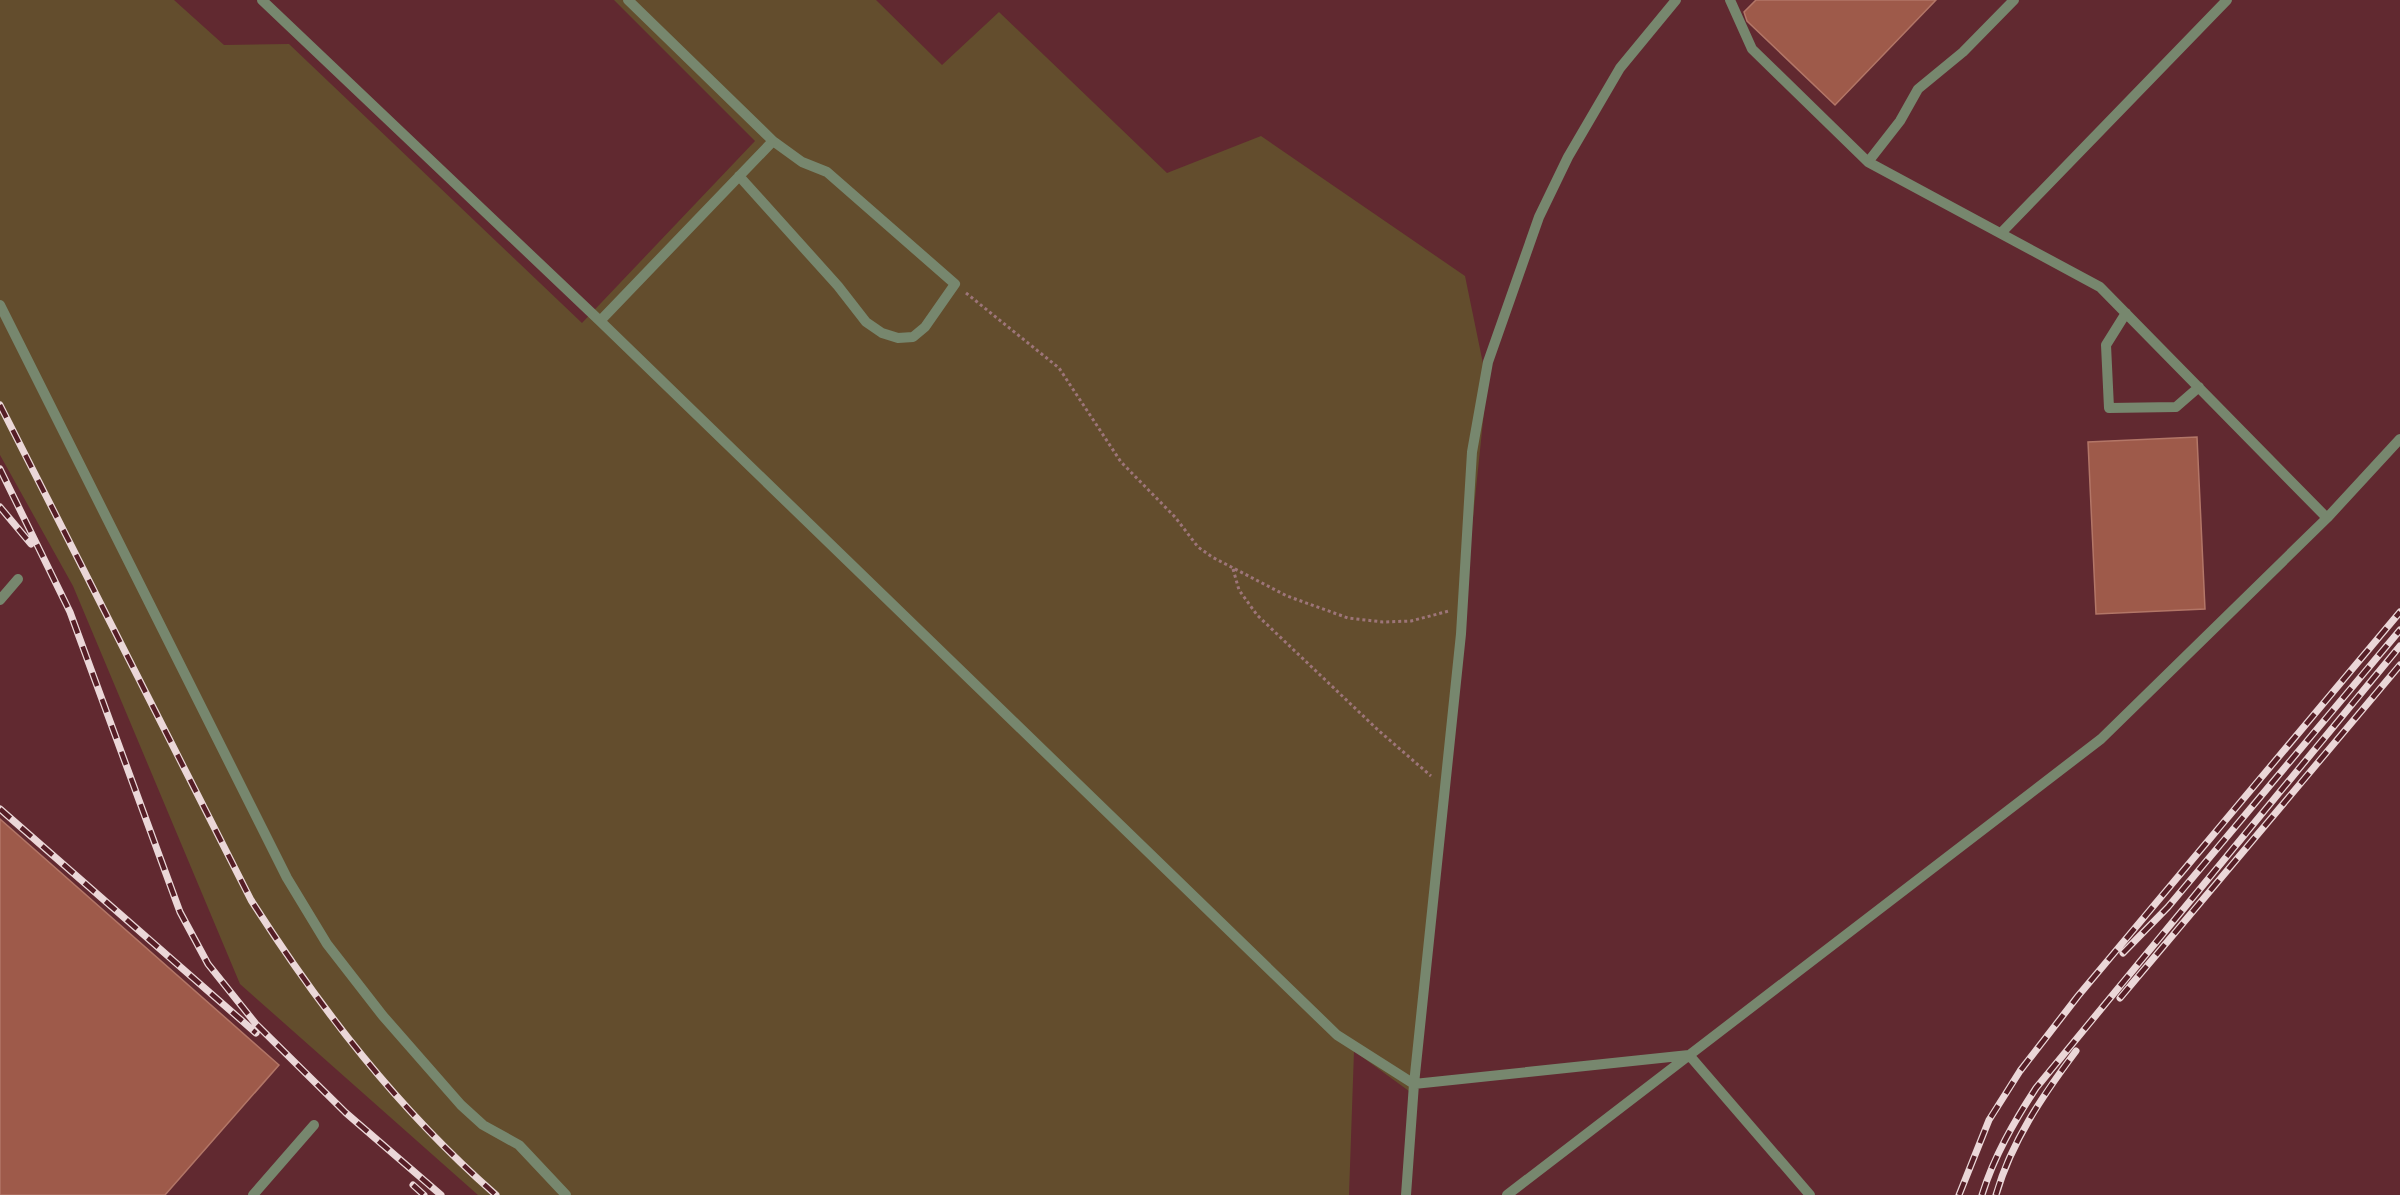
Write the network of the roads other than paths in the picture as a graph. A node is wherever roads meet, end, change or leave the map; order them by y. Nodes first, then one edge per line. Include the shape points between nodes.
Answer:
1 (262, 0) edge
2 (628, 0) edge
3 (1676, 0) edge
4 (1731, 0) edge
5 (2014, 0) edge
6 (2227, 0) edge
7 (773, 141) junction
8 (1868, 162) junction
9 (739, 176) junction
10 (2002, 232) junction
11 (0, 305) edge
12 (2126, 313) junction
13 (600, 321) junction
14 (2199, 387) junction
15 (2400, 439) edge
16 (2327, 518) junction
17 (18, 579) dead end
18 (0, 600) edge
19 (1689, 1054) junction
20 (1414, 1084) junction
21 (314, 1125) dead end
22 (253, 1195) edge
23 (566, 1195) edge
24 (1406, 1195) edge
25 (1507, 1195) edge
26 (1810, 1195) edge

1 - 13 lane
2 - 7 lane
3 - 20 lane via 1620,68 1568,157 1539,218 1488,362 1472,452 1463,604
4 - 8 lane via 1752,49
5 - 8 lane via 1963,52 1918,89 1900,121
6 - 10 lane
7 - 9 lane
7 - 9 lane via 802,162 827,172 955,284 925,327 913,337 898,338 866,322
8 - 10 lane
9 - 13 lane
10 - 12 lane via 2100,287
11 - 23 lane via 287,878 327,944 383,1016 461,1105 483,1125 519,1145
12 - 14 lane
12 - 14 lane via 2106,345 2109,408 2176,407
13 - 20 lane via 1338,1035
14 - 16 lane
15 - 16 lane
16 - 19 lane via 2101,739
17 - 18 lane
19 - 20 lane
19 - 25 lane
19 - 26 lane
20 - 24 lane
21 - 22 lane

